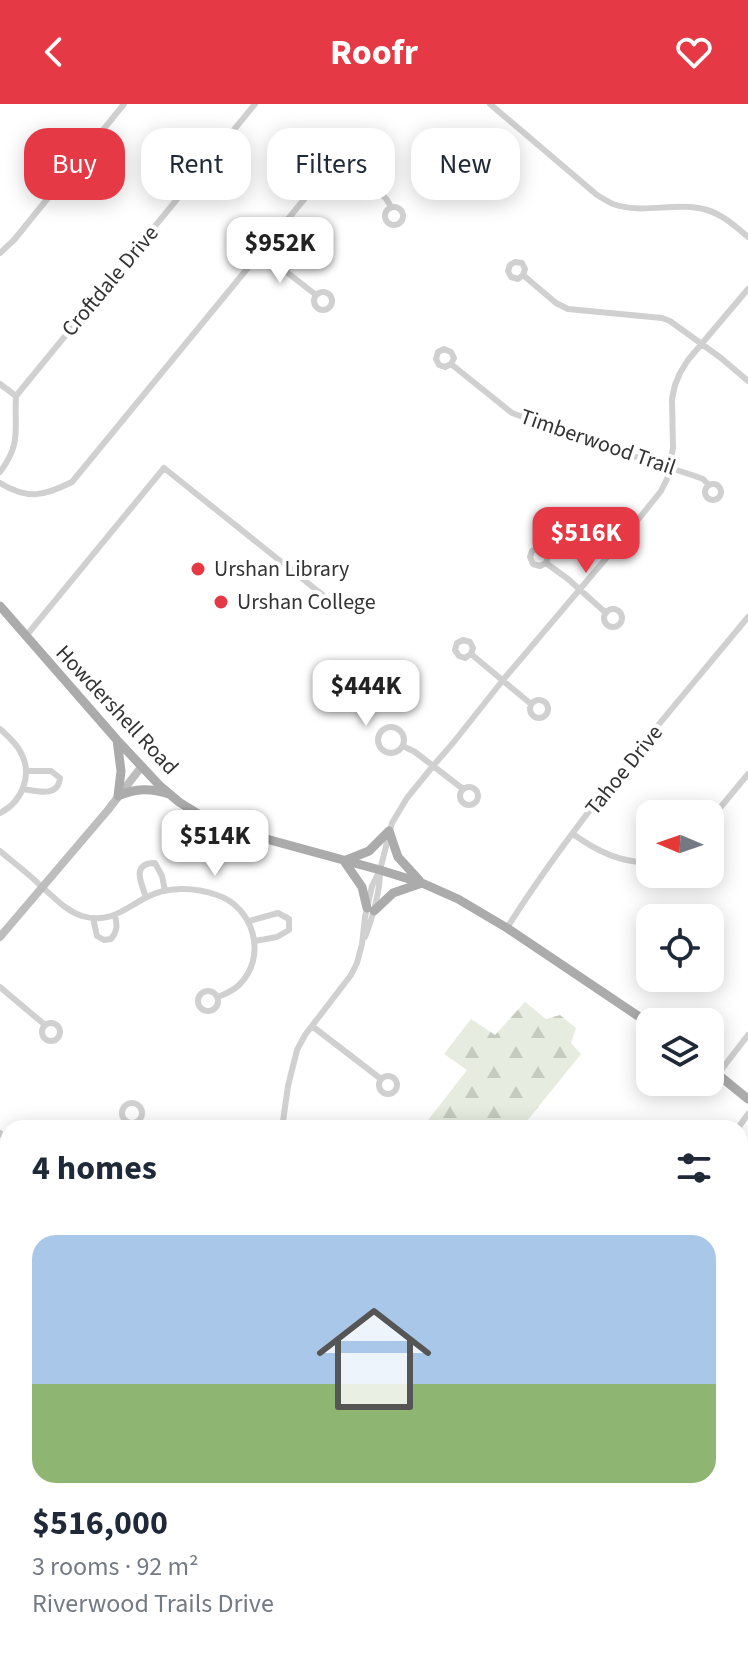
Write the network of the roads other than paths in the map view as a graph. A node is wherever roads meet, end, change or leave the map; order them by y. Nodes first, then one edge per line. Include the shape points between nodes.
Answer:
1 (124, 104) edge
2 (255, 104) edge
3 (490, 104) edge
4 (391, 207) dead end
5 (748, 237) edge
6 (261, 252) junction
7 (0, 253) edge
8 (523, 275) dead end
9 (748, 289) edge
10 (316, 295) dead end
11 (701, 344) junction
12 (451, 364) dead end
13 (748, 381) edge
14 (0, 384) edge
15 (16, 396) junction
16 (669, 468) junction
17 (0, 472) edge
18 (0, 483) edge
19 (709, 485) dead end
20 (546, 563) dead end
21 (579, 590) junction
22 (334, 604) dead end
23 (0, 606) edge
24 (606, 613) dead end
25 (748, 617) edge
26 (26, 636) junction
27 (471, 654) dead end
28 (503, 680) junction
29 (531, 704) dead end
30 (0, 729) edge
31 (117, 740) junction
32 (403, 746) junction
33 (142, 766) junction
34 (433, 766) junction
35 (26, 771) junction
36 (748, 774) edge
37 (23, 789) junction
38 (463, 789) dead end
39 (171, 795) junction
40 (118, 796) junction
41 (724, 803) edge
42 (0, 813) edge
43 (389, 831) junction
44 (573, 834) junction
45 (0, 851) edge
46 (344, 861) junction
47 (636, 861) edge
48 (380, 870) junction
49 (422, 883) junction
50 (42, 886) junction
51 (165, 891) junction
52 (146, 897) junction
53 (370, 910) junction
54 (115, 915) junction
55 (93, 918) junction
56 (249, 921) junction
57 (507, 928) junction
58 (0, 937) edge
59 (255, 941) junction
60 (0, 987) edge
61 (218, 997) dead end
62 (636, 1015) edge
63 (45, 1025) dead end
64 (312, 1026) junction
65 (748, 1035) edge
66 (724, 1060) edge
67 (381, 1079) dead end
68 (724, 1079) edge
69 (748, 1099) edge
70 (283, 1120) edge

1 - 7 street
2 - 15 street, Croftdale Drive
3 - 5 street via 612,204 704,209
4 - 6 street via 370,185 330,181 306,197
6 - 10 street
6 - 18 street via 72,482 43,495 26,495
8 - 11 street via 568,309 662,318
9 - 11 street
11 - 13 street
11 - 16 street via 675,385
12 - 16 street, Timberwood Trail via 520,416
14 - 15 street
15 - 17 street via 16,443
16 - 19 street, Timberwood Trail
16 - 21 street via 661,491
20 - 21 street
21 - 24 street
21 - 28 street
22 - 26 street via 164,468
23 - 26 main road, Howdershell Road
25 - 44 street, Tahoe Drive
26 - 31 main road, Howdershell Road
27 - 28 street
28 - 29 street
28 - 34 street
30 - 35 street via 20,749
31 - 33 main road, Howdershell Road
31 - 40 main road
32 - 32 street via 404,735 397,728 379,734 386,752 396,753
32 - 34 street
33 - 39 main road, Howdershell Road
33 - 40 street
34 - 38 street
34 - 43 street
35 - 37 street
35 - 37 street via 51,771 60,778 59,785 51,792
36 - 41 street
37 - 42 street
39 - 40 main road via 144,789
39 - 46 main road, Howdershell Road via 222,826
40 - 50 street
43 - 46 main road via 369,851
43 - 48 street
43 - 49 main road via 398,857
44 - 47 street via 603,853
44 - 57 street, Tahoe Drive
45 - 50 street
46 - 48 main road, Howdershell Road
46 - 53 main road
48 - 49 main road, Howdershell Road
48 - 53 street via 380,887
49 - 53 main road via 393,893
49 - 57 main road, Howdershell Road
50 - 55 street via 73,912
50 - 58 street
51 - 52 street
51 - 52 street via 159,867 143,865 140,877
51 - 56 street via 190,889 220,896
52 - 54 street
53 - 64 street via 351,975
54 - 55 street
54 - 55 street via 116,933 104,940 97,936
56 - 59 street
56 - 59 street via 278,913 289,919 285,934
57 - 62 main road, Howdershell Road
59 - 61 street via 248,973 237,987
60 - 63 street
64 - 67 street
64 - 70 street via 297,1050
65 - 66 street
68 - 69 main road

